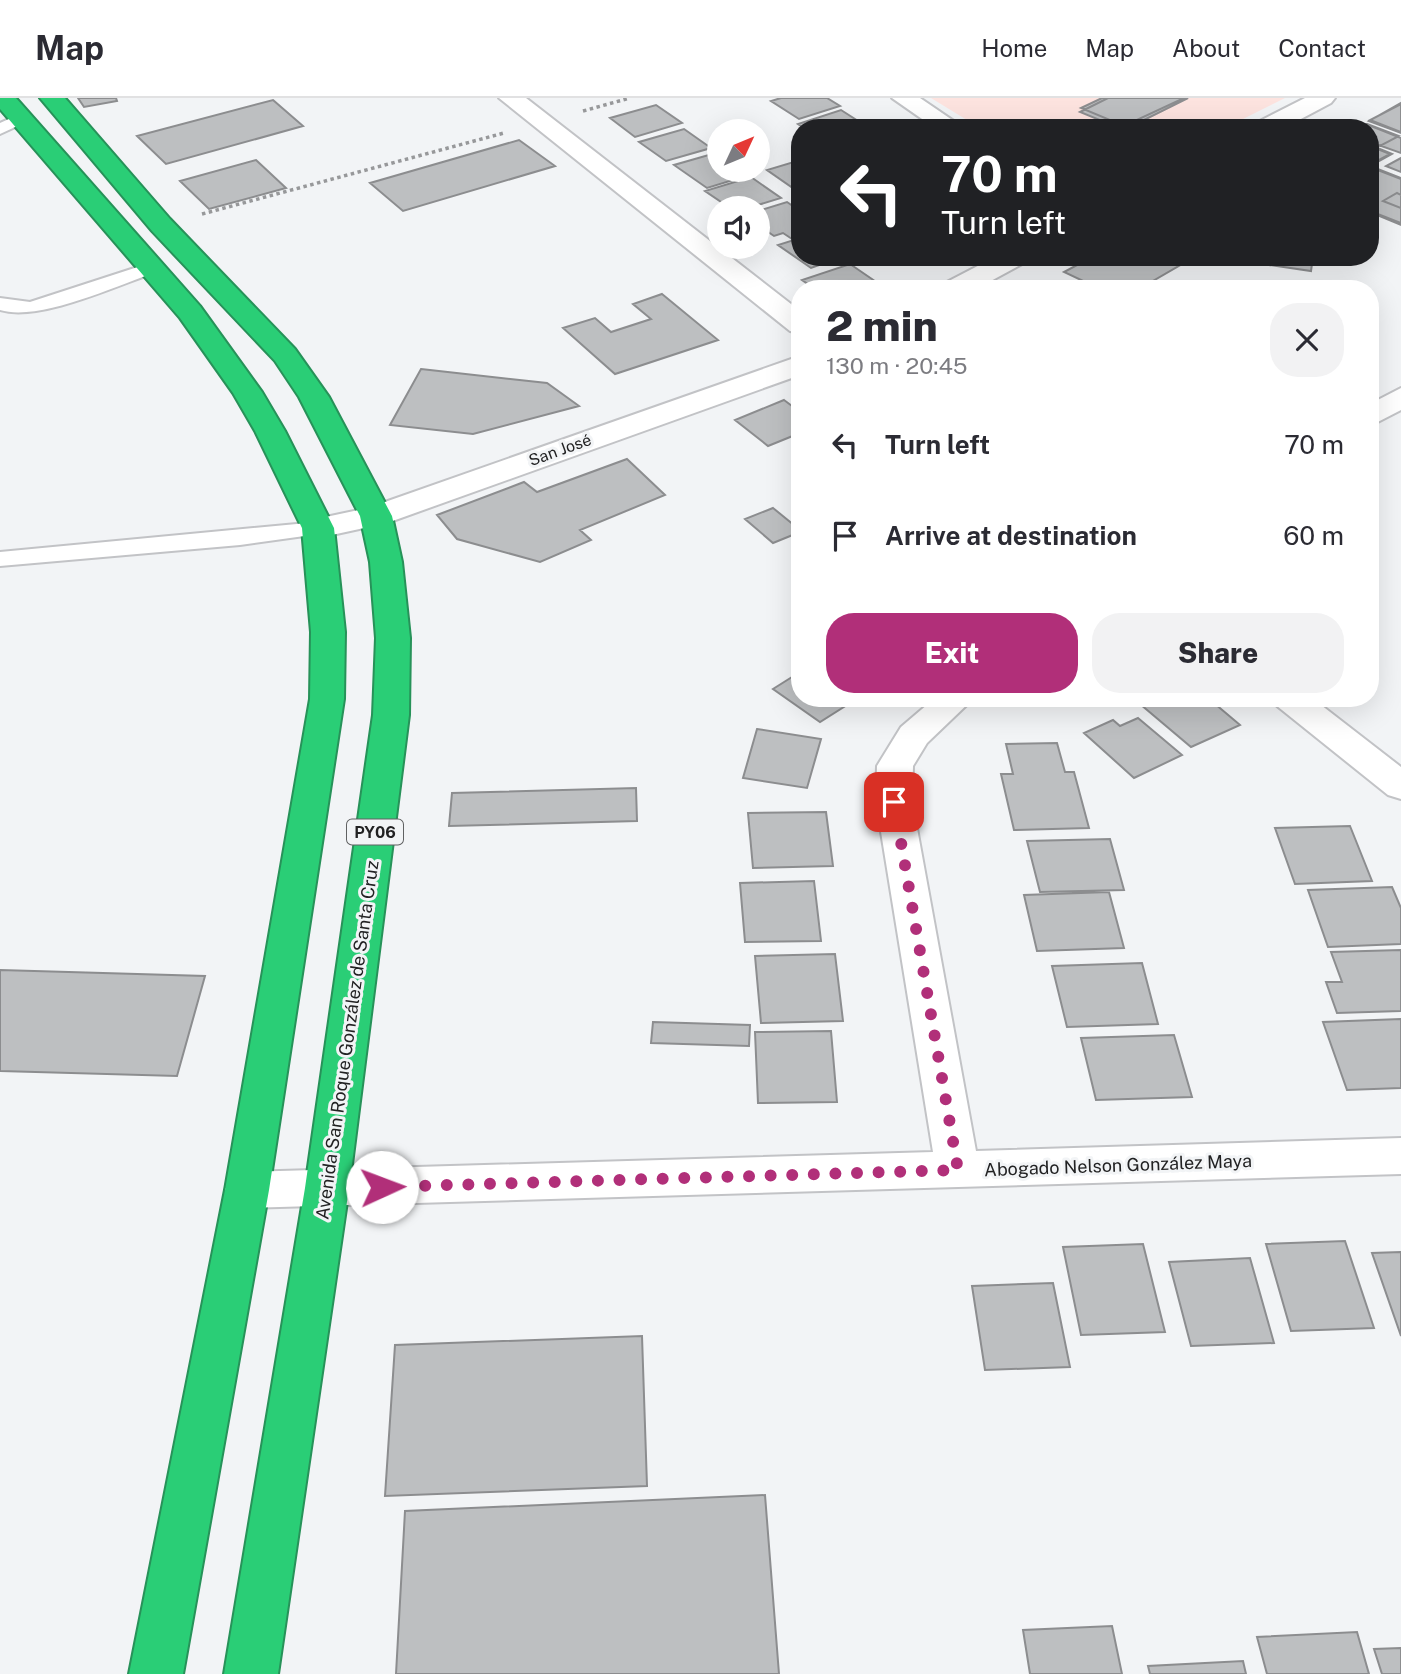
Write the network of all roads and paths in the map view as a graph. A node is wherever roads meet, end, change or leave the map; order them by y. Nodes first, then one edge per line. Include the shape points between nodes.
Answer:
1 (52, 98) edge
2 (511, 98) edge
3 (630, 98) edge
4 (904, 98) edge
5 (1323, 98) edge
6 (8, 115) edge
7 (938, 119) edge
8 (1282, 119) edge
9 (543, 123) junction
10 (161, 225) junction
11 (998, 266) edge
12 (150, 268) junction
13 (973, 280) edge
14 (4, 308) edge
15 (791, 318) edge
16 (791, 368) edge
17 (1401, 397) edge
18 (1379, 412) edge
19 (376, 516) junction
20 (318, 528) junction
21 (0, 559) edge
22 (947, 707) edge
23 (1300, 707) edge
24 (1401, 786) edge
25 (1401, 1156) edge
26 (958, 1170) junction
27 (327, 1188) junction
28 (247, 1190) junction
29 (156, 1674) edge
30 (251, 1674) edge

1 - 10 highway, Avenida San Roque González de Santa Cruz / PY06
2 - 9 street
3 - 9 path
4 - 7 street
5 - 8 street
6 - 12 highway
9 - 10 path
9 - 15 street
10 - 19 highway, Avenida San Roque González de Santa Cruz / PY06 via 285,355 314,397
11 - 13 street
12 - 14 lane via 32,308
12 - 20 highway via 190,312 247,391
16 - 19 street, San José
17 - 18 street
19 - 20 street, San José
19 - 27 highway, Avenida San Roque González de Santa Cruz / PY06 via 386,562 393,638 391,715
20 - 21 lane
20 - 28 highway via 328,632 327,699
22 - 26 street via 914,735 895,766 894,802
23 - 24 street
25 - 26 street, Abogado Nelson González Maya
26 - 27 street, Abogado Nelson González Maya
27 - 28 street, Abogado Nelson González Maya
27 - 30 highway, Avenida San Roque González de Santa Cruz / PY06
28 - 29 highway

